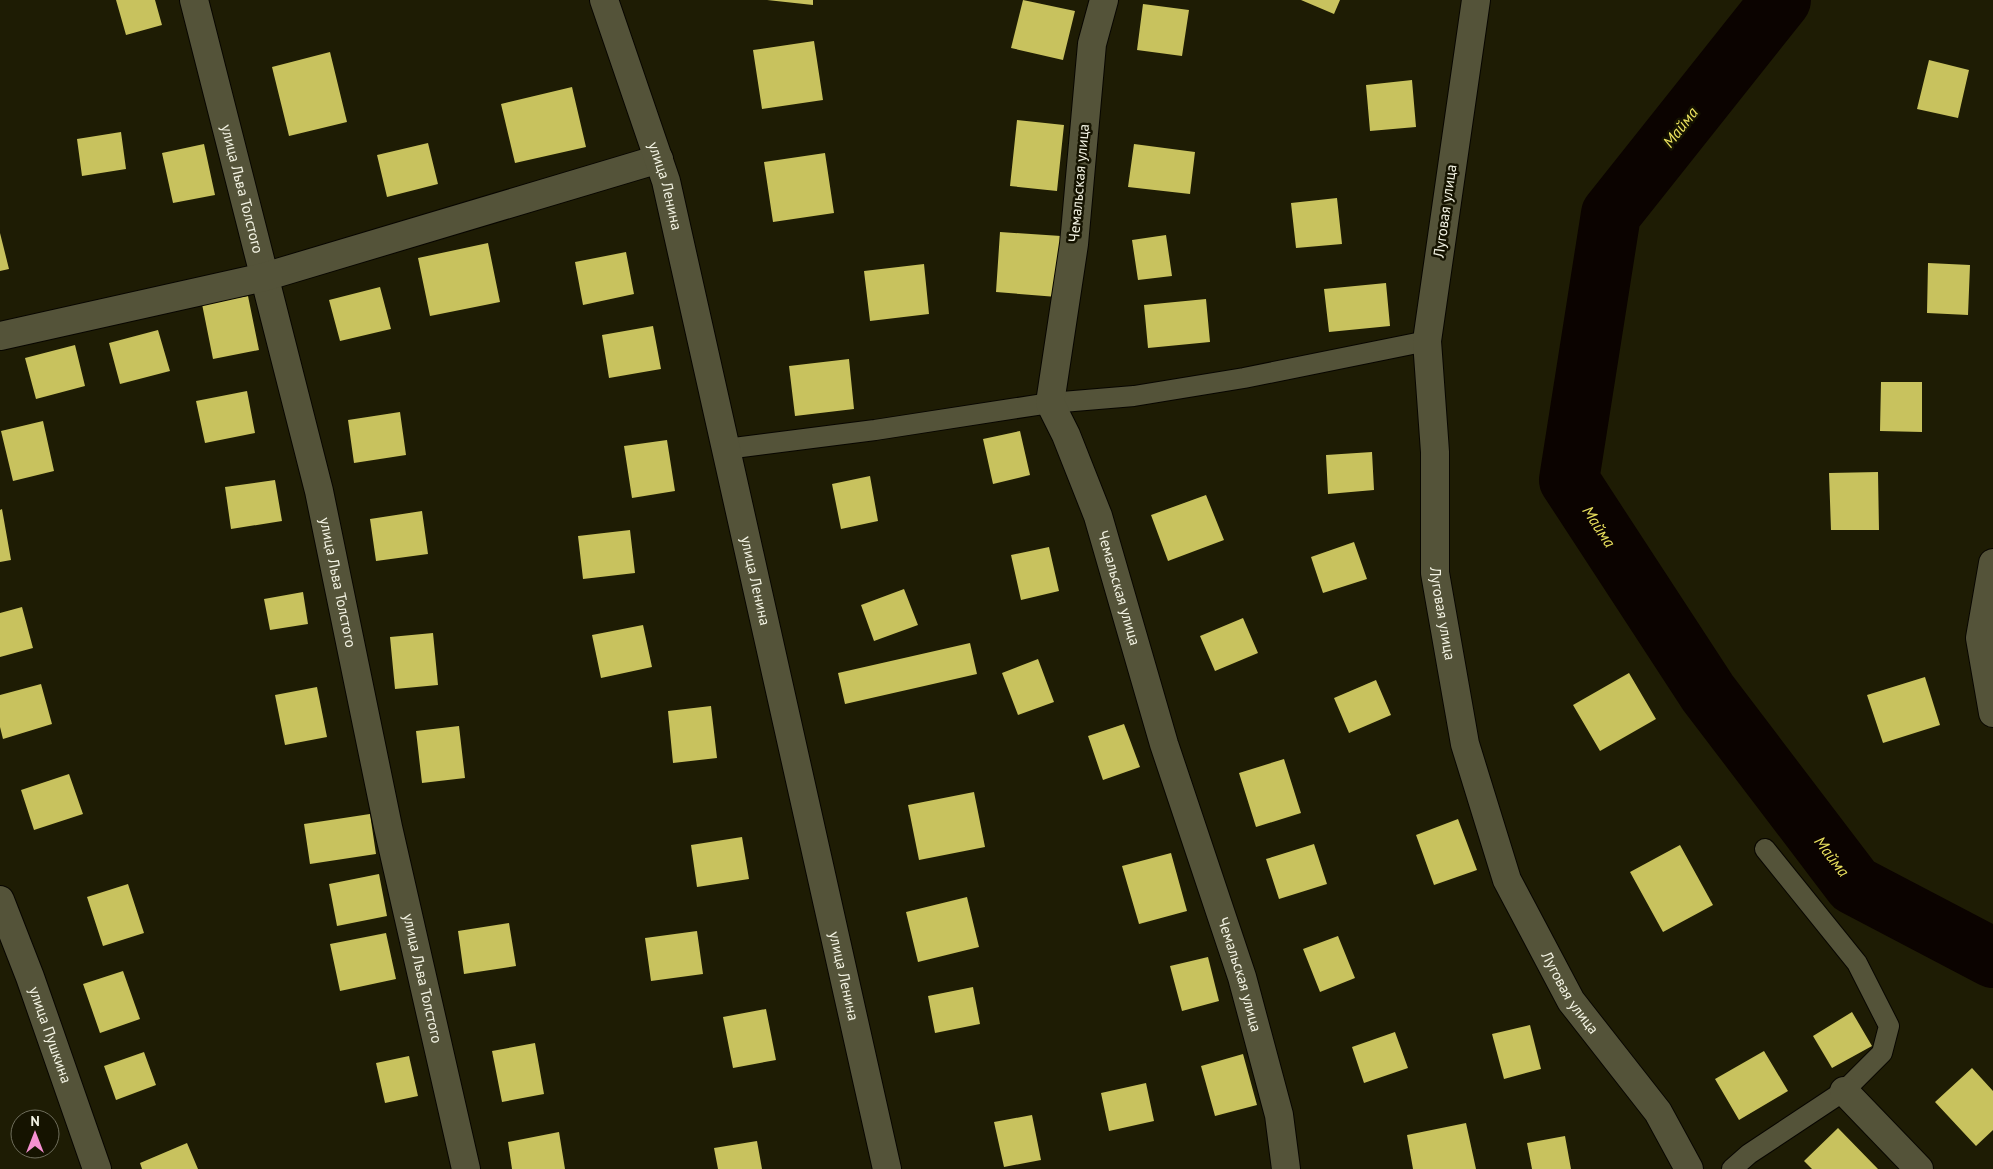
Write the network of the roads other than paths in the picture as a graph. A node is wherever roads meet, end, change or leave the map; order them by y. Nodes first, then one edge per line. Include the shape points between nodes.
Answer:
1 (194, 0) edge
2 (604, 0) edge
3 (1104, 0) edge
4 (1476, 0) edge
5 (658, 159) junction
6 (264, 277) junction
7 (0, 336) edge
8 (1427, 341) junction
9 (1050, 404) junction
10 (726, 448) junction
11 (1993, 563) edge
12 (1993, 713) edge
13 (1765, 849) dead end
14 (0, 900) edge
15 (1844, 1091) junction
16 (97, 1169) edge
17 (466, 1169) edge
18 (887, 1169) edge
19 (1286, 1169) edge
20 (1689, 1169) edge
21 (1732, 1169) edge
22 (1919, 1169) edge

1 - 6 street, улица Льва Толстого
2 - 5 street, улица Ленина
3 - 9 street, Чемальская улица via 1092,44 1074,244
4 - 8 street, Луговая улица
5 - 6 street
5 - 10 street, улица Ленина via 666,180
6 - 7 street
6 - 17 street, улица Льва Толстого via 319,491 388,827
8 - 9 lane via 1144,395
8 - 20 street, Луговая улица via 1435,452 1435,573 1465,744 1507,880 1571,1001 1658,1112
9 - 10 lane
9 - 19 street, Чемальская улица via 1098,516 1164,744 1242,977 1279,1114
10 - 18 street, улица Ленина
11 - 12 street via 1980,638
13 - 15 lane via 1857,963 1889,1026 1882,1053
14 - 16 street, улица Пушкина
15 - 21 lane via 1749,1154
15 - 22 street

